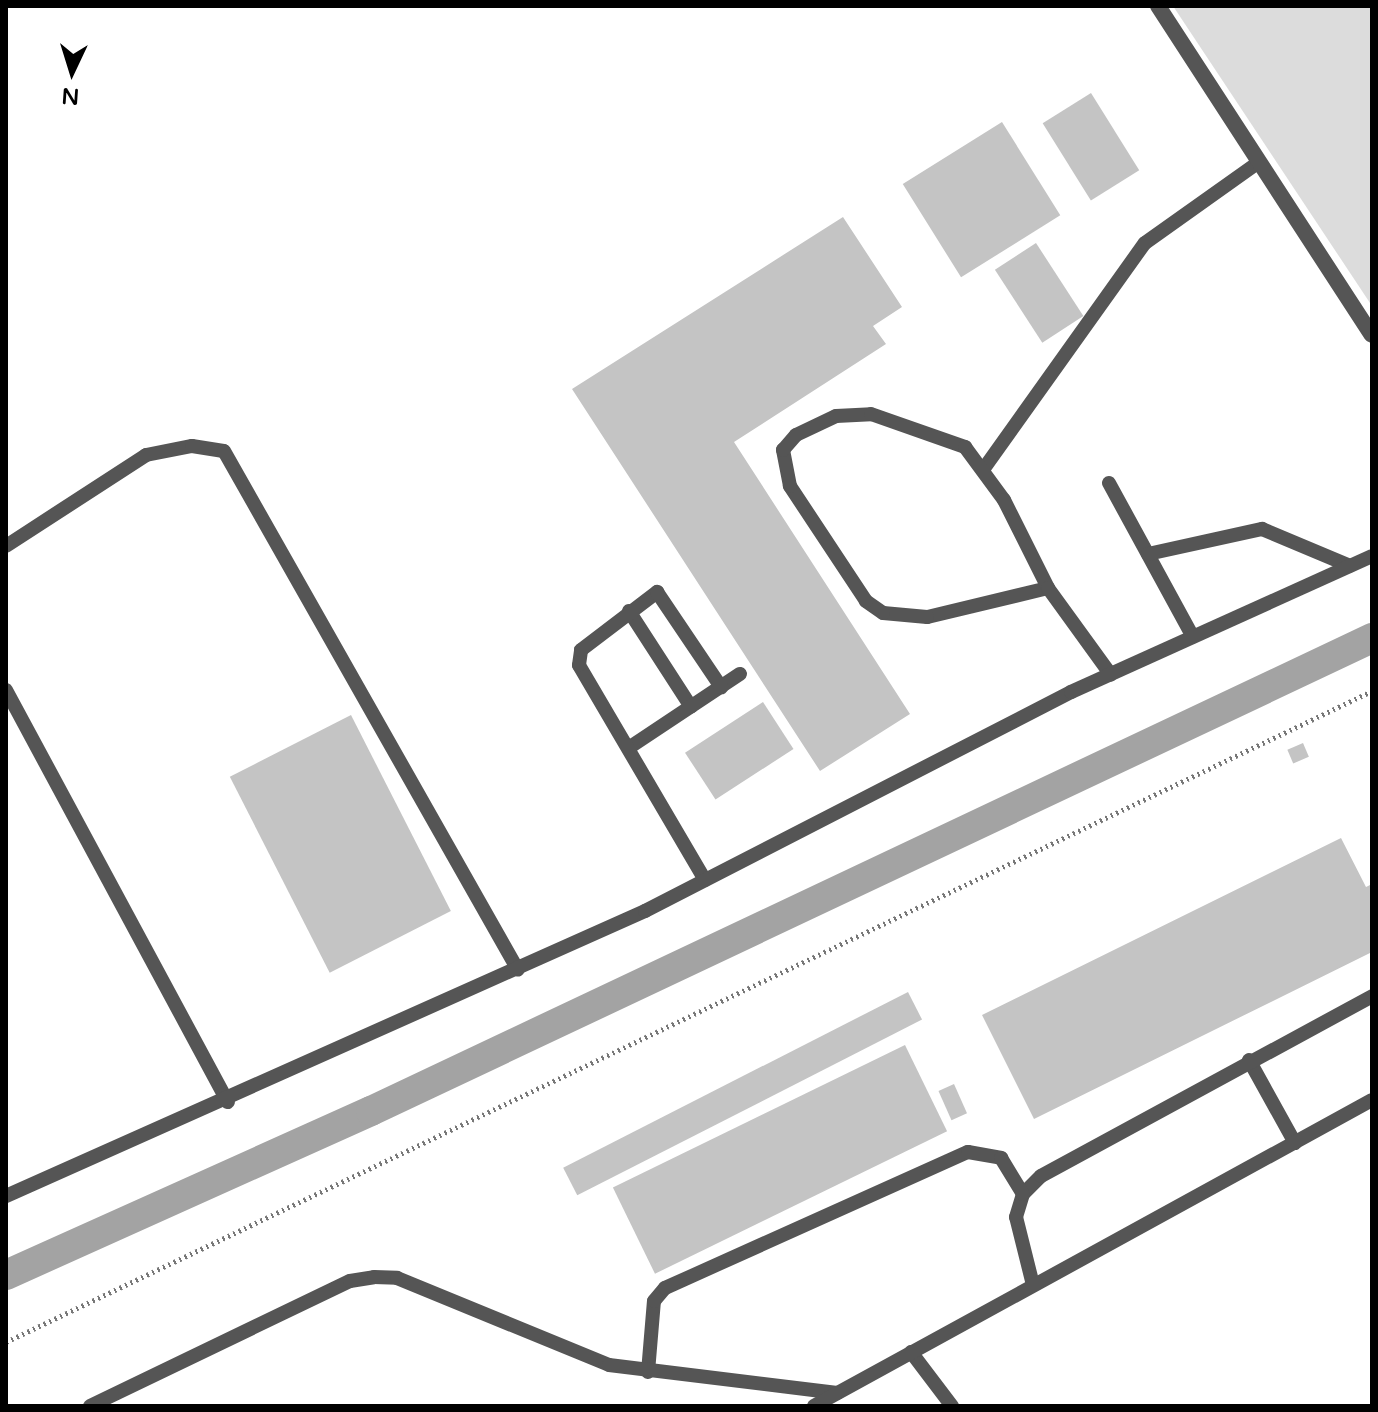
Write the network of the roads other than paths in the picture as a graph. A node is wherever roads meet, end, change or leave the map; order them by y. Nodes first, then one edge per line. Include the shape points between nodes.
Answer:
1 (1158, 6) edge
2 (1259, 162) junction
3 (1372, 335) edge
4 (985, 467) junction
5 (1109, 483) dead end
6 (6, 546) edge
7 (1148, 554) junction
8 (1372, 556) edge
9 (1350, 566) junction
10 (1048, 588) junction
11 (629, 611) junction
12 (1193, 637) junction
13 (740, 674) dead end
14 (1111, 675) junction
15 (721, 687) junction
16 (6, 690) edge
17 (691, 707) junction
18 (630, 747) junction
19 (705, 880) junction
20 (518, 970) junction
21 (1372, 996) edge
22 (1249, 1060) junction
23 (1372, 1100) edge
24 (228, 1102) junction
25 (1295, 1143) junction
26 (1023, 1194) junction
27 (6, 1196) edge
28 (1033, 1285) junction
29 (911, 1352) junction
30 (648, 1372) junction
31 (837, 1393) junction
32 (90, 1406) edge
33 (814, 1406) edge
34 (952, 1406) edge

1 - 2 street
2 - 3 street
2 - 4 lane via 1145,243
4 - 10 lane
4 - 10 lane via 965,447 871,414 836,416 796,435 783,450 790,486 866,601 883,613 927,617
5 - 7 lane
6 - 20 lane via 146,455 192,446 224,451
7 - 9 lane via 1262,529
7 - 12 lane
8 - 9 lane
9 - 12 lane
10 - 14 lane
11 - 15 lane via 657,592
11 - 17 lane
11 - 18 lane via 589,640 579,665
12 - 14 lane
13 - 15 lane
14 - 19 lane
15 - 17 lane
16 - 24 lane
17 - 18 lane
18 - 19 lane
19 - 20 lane
20 - 24 lane
21 - 22 lane
22 - 25 lane
22 - 26 lane via 1041,1176
23 - 25 lane
24 - 27 lane
25 - 28 lane
26 - 28 lane via 1019,1244
26 - 30 lane via 1001,1158 968,1152 665,1288 654,1301
28 - 29 lane
29 - 31 lane
29 - 34 lane
30 - 31 lane
30 - 32 lane via 609,1365 397,1278 374,1277 350,1281
31 - 33 lane

